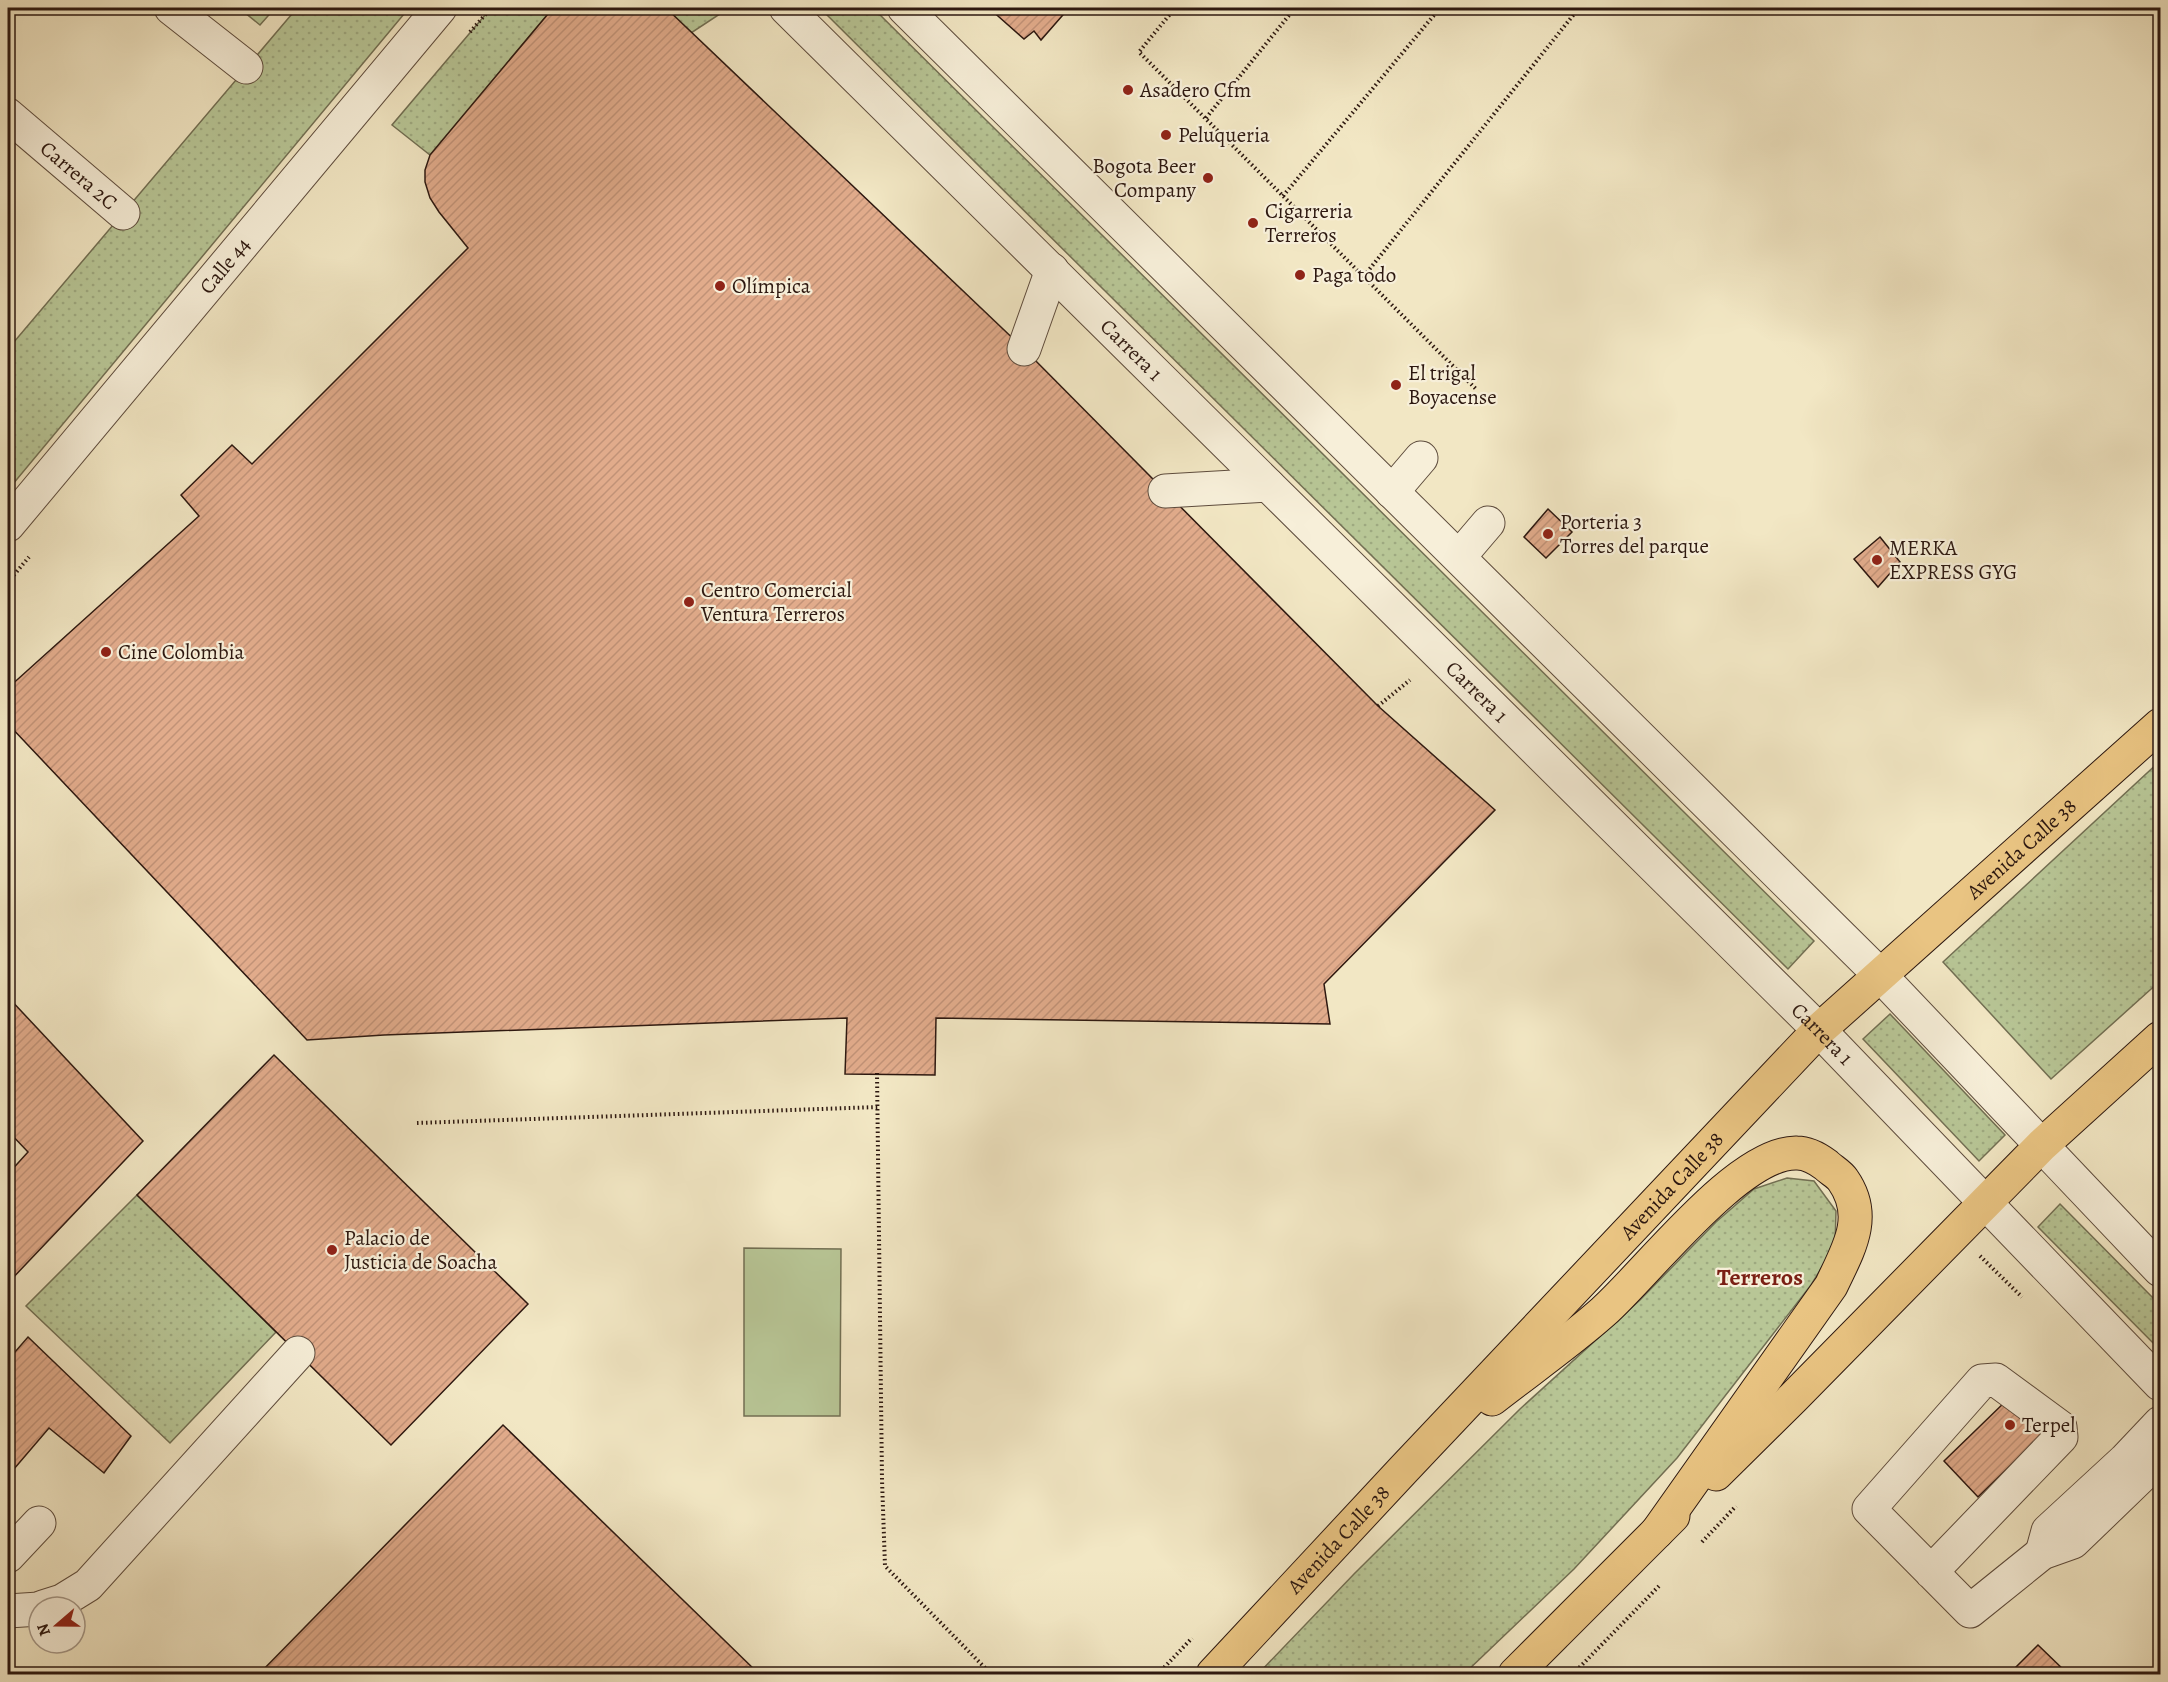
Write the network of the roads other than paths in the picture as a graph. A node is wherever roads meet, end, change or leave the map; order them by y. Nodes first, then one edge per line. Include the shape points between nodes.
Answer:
1 (171, 8) edge
2 (440, 8) edge
3 (786, 8) edge
4 (904, 8) edge
5 (246, 67) dead end
6 (8, 115) edge
7 (123, 213) dead end
8 (1052, 270) junction
9 (1024, 349) dead end
10 (1421, 458) dead end
11 (1268, 485) junction
12 (1165, 491) dead end
13 (1392, 492) junction
14 (1488, 523) dead end
15 (8, 525) edge
16 (1459, 557) junction
17 (2160, 725) edge
18 (1879, 974) junction
19 (1819, 1030) junction
20 (2160, 1038) edge
21 (2042, 1145) junction
22 (1985, 1202) junction
23 (2160, 1270) edge
24 (298, 1353) dead end
25 (2160, 1384) edge
26 (2160, 1423) edge
27 (2160, 1458) edge
28 (1404, 1469) junction
29 (39, 1523) dead end
30 (1657, 1532) junction
31 (2042, 1553) junction
32 (8, 1556) edge
33 (1931, 1572) junction
34 (72, 1595) edge
35 (27, 1609) edge
36 (8, 1611) edge
37 (1213, 1674) edge
38 (1515, 1674) edge

1 - 5 street
2 - 15 street, Calle 44
3 - 8 street, Carrera 1
4 - 13 street
6 - 7 street, Carrera 2C
8 - 9 street
8 - 11 street, Carrera 1
10 - 13 street
11 - 12 street
11 - 19 street, Carrera 1
13 - 16 street
14 - 16 street
16 - 18 street
17 - 18 main road, Avenida Calle 38
18 - 19 main road, Avenida Calle 38
18 - 21 street
19 - 22 street, Carrera 1
19 - 28 main road, Avenida Calle 38
20 - 21 main road
21 - 22 main road
21 - 23 street
22 - 25 street, Carrera 1
22 - 30 main road
24 - 34 street via 88,1585
26 - 31 street via 2048,1531
27 - 31 street via 2073,1542
28 - 30 main road via 1604,1311 1709,1203 1748,1170 1780,1155 1798,1153 1816,1158 1842,1178 1854,1199 1856,1224 1851,1242 1831,1286
28 - 37 main road, Avenida Calle 38
29 - 32 street
30 - 38 main road
31 - 33 street via 1970,1611
33 - 33 street via 2061,1437 2060,1427 1996,1380 1982,1381 1869,1509
35 - 36 street

